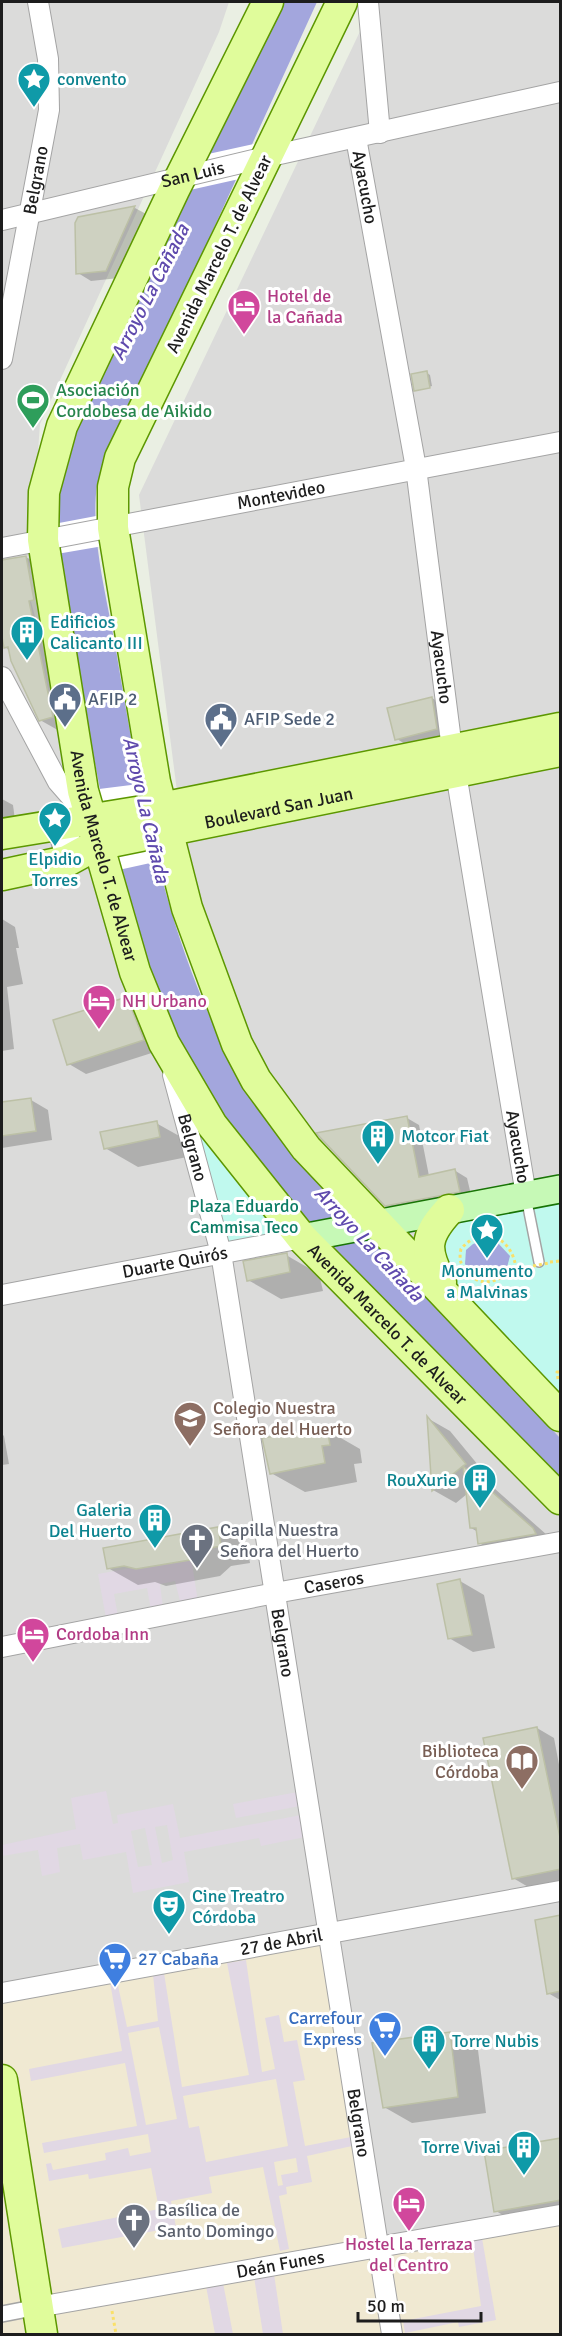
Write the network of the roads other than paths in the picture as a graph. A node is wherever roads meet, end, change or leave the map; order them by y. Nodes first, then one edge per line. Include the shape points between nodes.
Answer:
1 (38, 2) edge
2 (268, 2) edge
3 (342, 2) edge
4 (368, 2) edge
5 (561, 92) edge
6 (380, 133) junction
7 (356, 138) junction
8 (266, 157) junction
9 (180, 177) junction
10 (27, 215) junction
11 (2, 219) edge
12 (2, 359) edge
13 (561, 442) edge
14 (416, 468) junction
15 (113, 528) junction
16 (43, 540) junction
17 (2, 548) edge
18 (2, 677) edge
19 (561, 728) edge
20 (561, 751) edge
21 (454, 760) junction
22 (163, 820) junction
23 (93, 832) junction
24 (2, 834) edge
25 (2, 875) edge
26 (164, 1044) junction
27 (561, 1189) edge
28 (526, 1195) junction
29 (449, 1210) junction
30 (379, 1223) junction
31 (302, 1238) junction
32 (221, 1253) junction
33 (536, 1264) road end
34 (2, 1295) edge
35 (448, 1295) junction
36 (561, 1416) edge
37 (561, 1499) edge
38 (561, 1542) edge
39 (275, 1593) junction
40 (2, 1647) edge
41 (561, 1891) edge
42 (328, 1933) junction
43 (2, 1993) edge
44 (2, 2080) edge
45 (561, 2216) edge
46 (378, 2247) junction
47 (2, 2314) edge
48 (40, 2321) edge
49 (392, 2334) edge

1 - 10 street, Belgrano via 48,59 49,110
2 - 9 main road, Avenida Marcelo T. de Alvear
3 - 8 main road, Avenida Marcelo T. de Alvear
4 - 6 street, Ayacucho
5 - 6 street, San Luis
6 - 7 street, San Luis
7 - 8 street, San Luis
7 - 14 street, Ayacucho
8 - 9 street, San Luis
8 - 15 main road, Avenida Marcelo T. de Alvear via 120,458 112,487
9 - 10 street, San Luis
9 - 16 main road, Avenida Marcelo T. de Alvear via 62,426 44,492
10 - 11 street, San Luis
10 - 12 street, Belgrano
13 - 14 street, Montevideo
14 - 15 street, Montevideo
14 - 21 street, Ayacucho
15 - 16 street, Montevideo
15 - 22 main road, Avenida Marcelo T. de Alvear
16 - 17 street, Montevideo
16 - 23 main road, Avenida Marcelo T. de Alvear
18 - 23 street via 58,782
19 - 21 main road, Boulevard San Juan
20 - 21 main road, Boulevard San Juan
21 - 22 main road, Boulevard San Juan
21 - 28 street, Ayacucho
22 - 23 main road, Boulevard San Juan
22 - 30 main road, Avenida Marcelo T. de Alvear via 186,908 237,1044 256,1080 306,1148
23 - 24 main road, Boulevard San Juan
23 - 25 main road, Boulevard San Juan via 67,861
23 - 26 main road, Avenida Marcelo T. de Alvear via 135,972
26 - 31 main road, Avenida Marcelo T. de Alvear via 212,1125
26 - 32 street, Belgrano
27 - 28 main road, Duarte Quirós
28 - 29 main road, Duarte Quirós
28 - 33 lane
29 - 30 main road, Duarte Quirós
29 - 35 main road via 429,1236 429,1251
30 - 31 main road, Duarte Quirós
30 - 35 main road, Avenida Marcelo T. de Alvear
31 - 32 street, Duarte Quirós
31 - 37 main road, Avenida Marcelo T. de Alvear
32 - 34 street, Duarte Quirós
32 - 39 street, Belgrano
35 - 36 main road, Avenida Marcelo T. de Alvear
38 - 39 street, Caseros
39 - 40 street, Caseros
39 - 42 street, Belgrano
41 - 42 street, 27 de Abril
42 - 43 street, 27 de Abril
42 - 46 street, Belgrano
44 - 48 main road
45 - 46 street, Deán Funes
46 - 48 street, Deán Funes via 109,2295
46 - 49 street, Belgrano
47 - 48 street, Deán Funes

